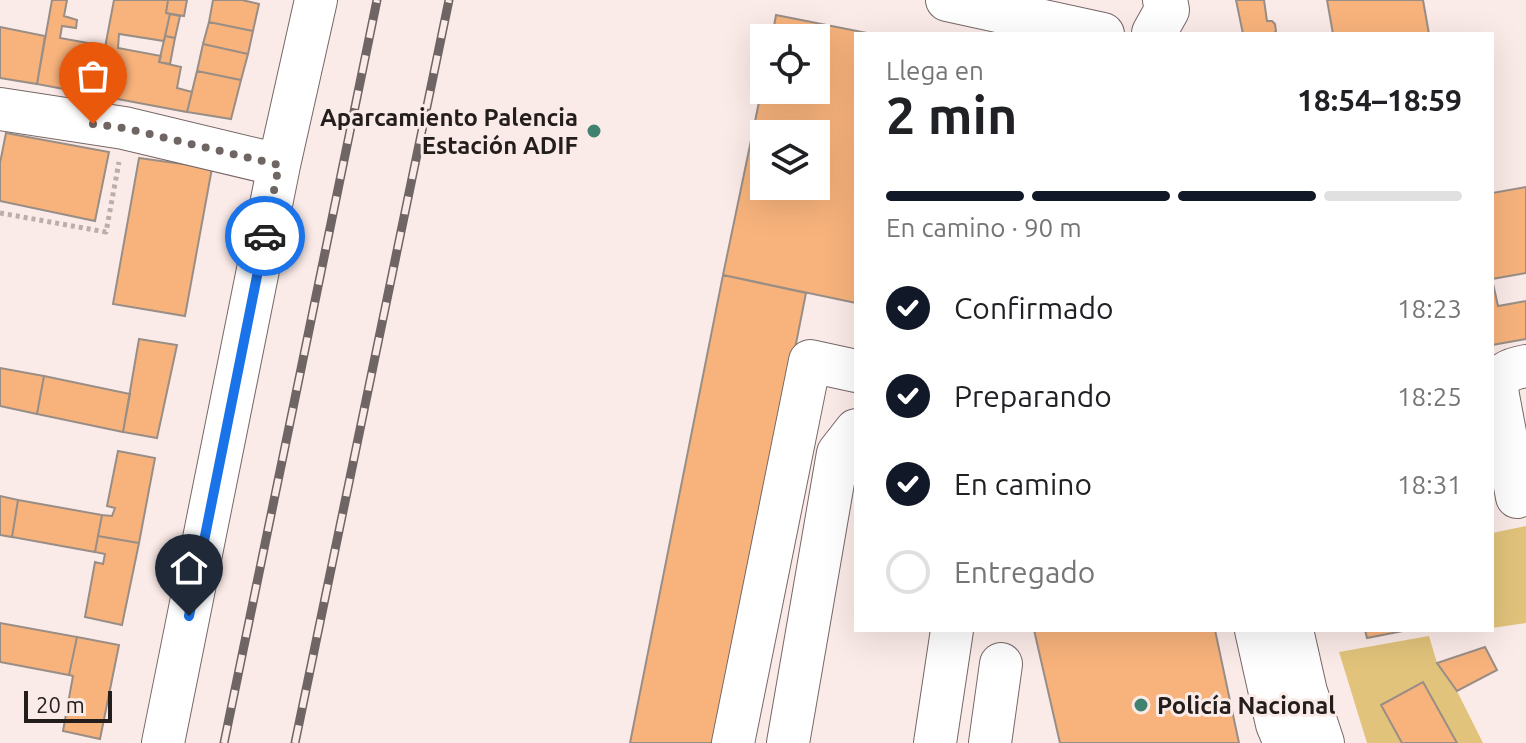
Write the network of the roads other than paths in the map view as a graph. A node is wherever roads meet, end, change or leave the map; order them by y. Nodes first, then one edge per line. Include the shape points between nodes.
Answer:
1 (316, 0) edge
2 (947, 0) edge
3 (1148, 0) edge
4 (1165, 0) edge
5 (1181, 0) edge
6 (1045, 28) edge
7 (1084, 32) edge
8 (1154, 32) edge
9 (1155, 32) edge
10 (1187, 32) edge
11 (0, 109) edge
12 (279, 165) junction
13 (1526, 366) edge
14 (854, 371) edge
15 (854, 433) edge
16 (1512, 498) edge
17 (952, 632) edge
18 (1257, 632) edge
19 (1291, 632) edge
20 (1001, 664) dead end
21 (163, 743) edge
22 (733, 743) edge
23 (788, 743) edge
24 (935, 743) edge
25 (990, 743) edge
26 (1286, 743) edge
27 (1322, 743) edge

1 - 12 street
2 - 6 street
3 - 8 main road
4 - 9 main road via 1167,10
5 - 10 main road
6 - 7 street
11 - 12 street via 124,128
12 - 21 street
13 - 16 street via 1502,374 1497,390
14 - 22 street via 810,361
15 - 23 street via 838,453
17 - 24 street
18 - 26 main road
19 - 27 main road
20 - 25 street

